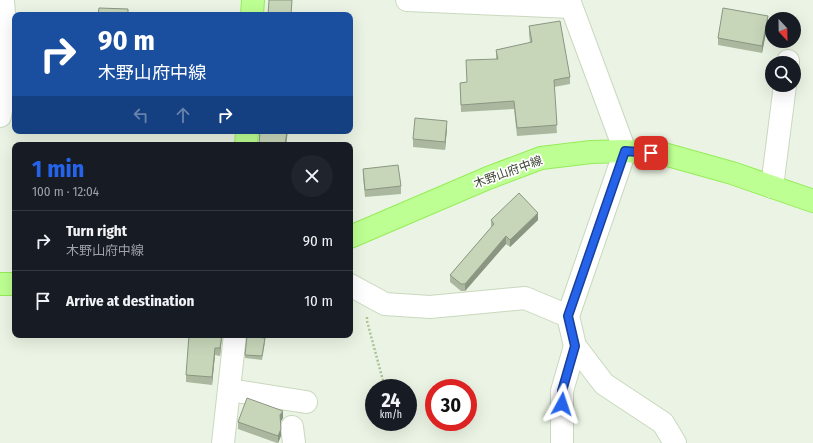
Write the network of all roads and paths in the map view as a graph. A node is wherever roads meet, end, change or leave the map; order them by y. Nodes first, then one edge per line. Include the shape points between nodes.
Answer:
1 (3, 0) edge
2 (253, 0) edge
3 (407, 0) edge
4 (570, 3) edge
5 (252, 12) edge
6 (784, 92) edge
7 (0, 116) edge
8 (625, 151) junction
9 (772, 187) junction
10 (813, 201) edge
11 (353, 236) edge
12 (0, 284) edge
13 (12, 284) edge
14 (359, 290) edge
15 (568, 316) junction
16 (235, 338) edge
17 (575, 346) junction
18 (383, 379) edge
19 (229, 390) junction
20 (306, 402) dead end
21 (223, 443) edge
22 (562, 443) edge
23 (675, 443) edge

1 - 7 street via 8,66
2 - 5 main road
3 - 4 street
4 - 8 street
6 - 9 street
8 - 9 main road, 木野山府中線 via 664,154
8 - 11 main road, 木野山府中線 via 541,158
8 - 15 street
9 - 10 main road, 木野山府中線
12 - 13 main road
14 - 15 street via 385,304 430,307 525,298
14 - 18 path
15 - 17 street
16 - 19 street
17 - 22 street via 562,391
17 - 23 street via 604,384 663,423
19 - 20 street
19 - 21 street

